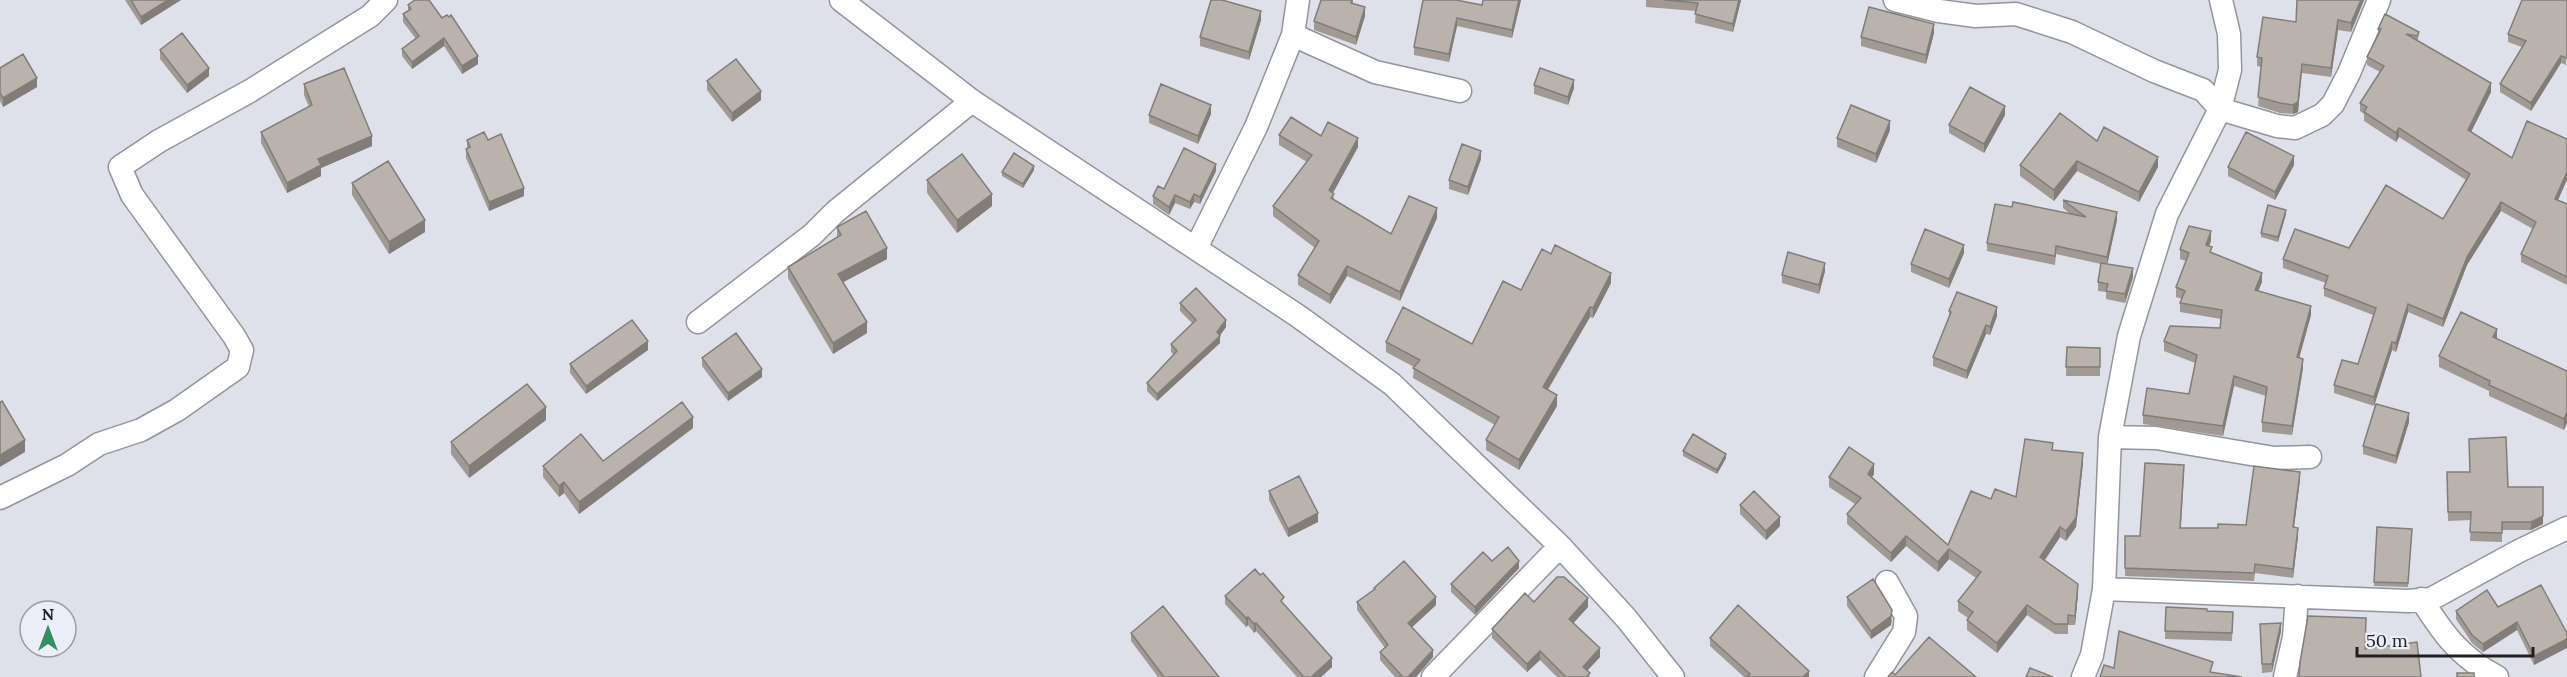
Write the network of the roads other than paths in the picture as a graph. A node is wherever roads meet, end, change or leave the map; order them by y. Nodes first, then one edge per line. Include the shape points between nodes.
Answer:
1 (386, 0) edge
2 (841, 0) edge
3 (1298, 0) edge
4 (1895, 0) edge
5 (2222, 0) edge
6 (2379, 0) edge
7 (1293, 34) junction
8 (1460, 91) dead end
9 (972, 101) junction
10 (2220, 109) junction
11 (1196, 248) junction
12 (698, 322) dead end
13 (2109, 437) junction
14 (2310, 457) dead end
15 (0, 498) edge
16 (2567, 528) edge
17 (1560, 546) junction
18 (1887, 582) dead end
19 (2104, 589) junction
20 (2297, 596) junction
21 (2421, 599) junction
22 (1432, 677) edge
23 (1673, 677) edge
24 (1876, 677) edge
25 (2083, 677) edge
26 (2285, 677) edge
27 (2497, 677) edge

1 - 15 street via 361,22 120,167 132,195 234,336 242,350 238,367 141,430 99,444 67,465
2 - 9 street
3 - 7 street
4 - 10 street via 1976,16 2016,14 2072,32 2203,90
5 - 10 street via 2229,34 2230,70
6 - 10 street via 2349,73 2333,104 2322,115 2295,128
7 - 8 street via 1375,72
7 - 11 street via 1256,127
9 - 11 street
9 - 12 street via 812,235
10 - 13 street via 2167,214 2129,336
11 - 17 street via 1392,384
13 - 14 street via 2156,438 2274,458
13 - 19 street
16 - 21 street via 2431,599
17 - 22 street
17 - 23 street
18 - 24 street via 1906,616 1904,632
19 - 20 street
19 - 25 street via 2092,655
20 - 21 street
20 - 26 street via 2294,637
21 - 27 street via 2446,639 2477,666

